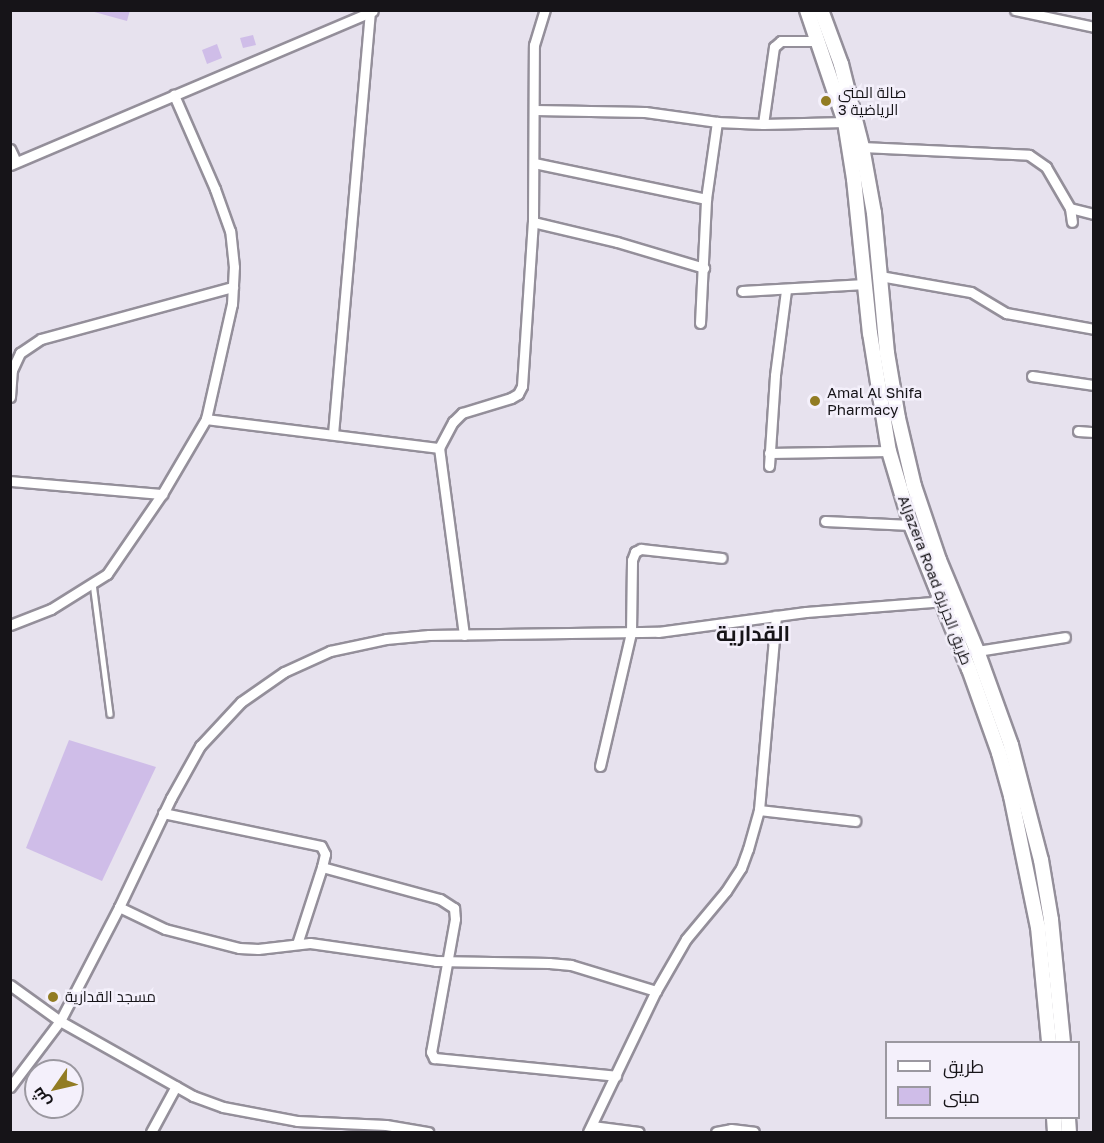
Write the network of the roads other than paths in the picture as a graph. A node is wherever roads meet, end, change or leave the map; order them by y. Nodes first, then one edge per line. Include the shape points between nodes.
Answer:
1 (545, 10) edge
2 (807, 10) edge
3 (821, 10) edge
4 (1015, 10) edge
5 (372, 11) edge
6 (1030, 12) edge
7 (1094, 27) edge
8 (819, 41) junction
9 (174, 95) junction
10 (535, 110) junction
11 (717, 122) junction
12 (845, 122) junction
13 (763, 124) junction
14 (862, 147) junction
15 (10, 149) edge
16 (534, 163) junction
17 (13, 164) edge
18 (706, 199) junction
19 (1070, 208) junction
20 (1094, 214) edge
21 (533, 222) junction
22 (1072, 222) dead end
23 (704, 268) junction
24 (880, 276) junction
25 (865, 284) junction
26 (233, 287) junction
27 (786, 290) junction
28 (742, 291) dead end
29 (700, 323) dead end
30 (1094, 329) edge
31 (1032, 376) dead end
32 (1094, 385) edge
33 (10, 396) edge
34 (206, 419) junction
35 (1078, 431) dead end
36 (1094, 432) edge
37 (333, 434) junction
38 (439, 448) junction
39 (889, 451) junction
40 (770, 453) junction
41 (769, 466) dead end
42 (10, 482) edge
43 (162, 495) junction
44 (825, 521) dead end
45 (911, 525) junction
46 (722, 558) dead end
47 (93, 583) junction
48 (948, 601) junction
49 (776, 616) junction
50 (10, 625) edge
51 (631, 633) junction
52 (464, 635) junction
53 (1065, 637) dead end
54 (977, 651) junction
55 (110, 714) dead end
56 (600, 766) dead end
57 (759, 810) junction
58 (163, 813) junction
59 (855, 821) dead end
60 (322, 867) junction
61 (119, 907) junction
62 (297, 944) junction
63 (447, 960) junction
64 (10, 985) edge
65 (656, 991) junction
66 (60, 1021) junction
67 (1049, 1041) edge
68 (1063, 1041) edge
69 (616, 1076) junction
70 (176, 1086) junction
71 (10, 1088) edge
72 (590, 1129) edge
73 (151, 1132) edge
74 (428, 1132) edge
75 (639, 1132) edge
76 (716, 1132) edge
77 (754, 1132) edge

1 - 10 street via 534,45
2 - 8 main road, Aljazera Road طريق الجزيزة
3 - 14 main road, Aljazera Road طريق الجزيزة via 841,64
4 - 6 street
5 - 9 street
5 - 37 street
6 - 7 street
8 - 12 main road, Aljazera Road طريق الجزيزة
8 - 13 street via 781,41 774,47
9 - 17 street
9 - 26 street via 230,231
10 - 11 street via 645,112
10 - 16 street
11 - 13 street
11 - 18 street
12 - 13 street
12 - 25 main road, Aljazera Road طريق الجزيزة
14 - 19 street via 1029,155 1046,167
14 - 24 main road, Aljazera Road طريق الجزيزة
15 - 17 street
16 - 18 street
16 - 21 street
18 - 23 street
19 - 20 street
19 - 22 street
21 - 23 street
21 - 38 street via 522,386 511,399 462,414
23 - 29 street
24 - 30 street via 971,292 1006,313
24 - 48 main road, Aljazera Road طريق الجزيزة via 898,418
25 - 27 street
25 - 39 main road, Aljazera Road طريق الجزيزة
26 - 33 street via 41,339 20,353 12,370
26 - 34 street
27 - 28 street
27 - 40 street
31 - 32 street
34 - 37 street
34 - 43 street
35 - 36 street
37 - 38 street
38 - 52 street
39 - 40 street
39 - 45 main road, Aljazera Road طريق الجزيزة
40 - 41 street
42 - 43 street
43 - 47 street via 106,574
44 - 45 street
45 - 48 main road, Aljazera Road طريق الجزيزة
46 - 51 street via 641,549 634,552
47 - 50 street via 51,609
47 - 55 lane
48 - 49 street
48 - 54 main road, Aljazera Road طريق الجزيزة
48 - 67 main road, Aljazera Road طريق الجزيزة via 1011,796 1038,927
49 - 51 street via 693,629
49 - 57 street
51 - 52 street
51 - 56 street
52 - 58 street via 429,635 353,645 284,672 241,702 200,746
53 - 54 street
54 - 68 main road, Aljazera Road طريق الجزيزة via 1011,745 1041,860 1052,920
57 - 59 street
57 - 65 street via 741,868 686,939
58 - 60 street via 321,846 325,854
58 - 61 street
60 - 62 street
60 - 63 street via 440,899 454,908
61 - 62 street via 165,929 239,948 258,950
61 - 66 street
62 - 63 street
63 - 65 street via 571,965
63 - 69 street via 431,1052 434,1058
64 - 66 street
65 - 69 street
66 - 70 street
66 - 71 street
69 - 72 street
70 - 73 street
70 - 74 street via 193,1096 245,1112 297,1121 386,1125
72 - 75 street
76 - 77 street

